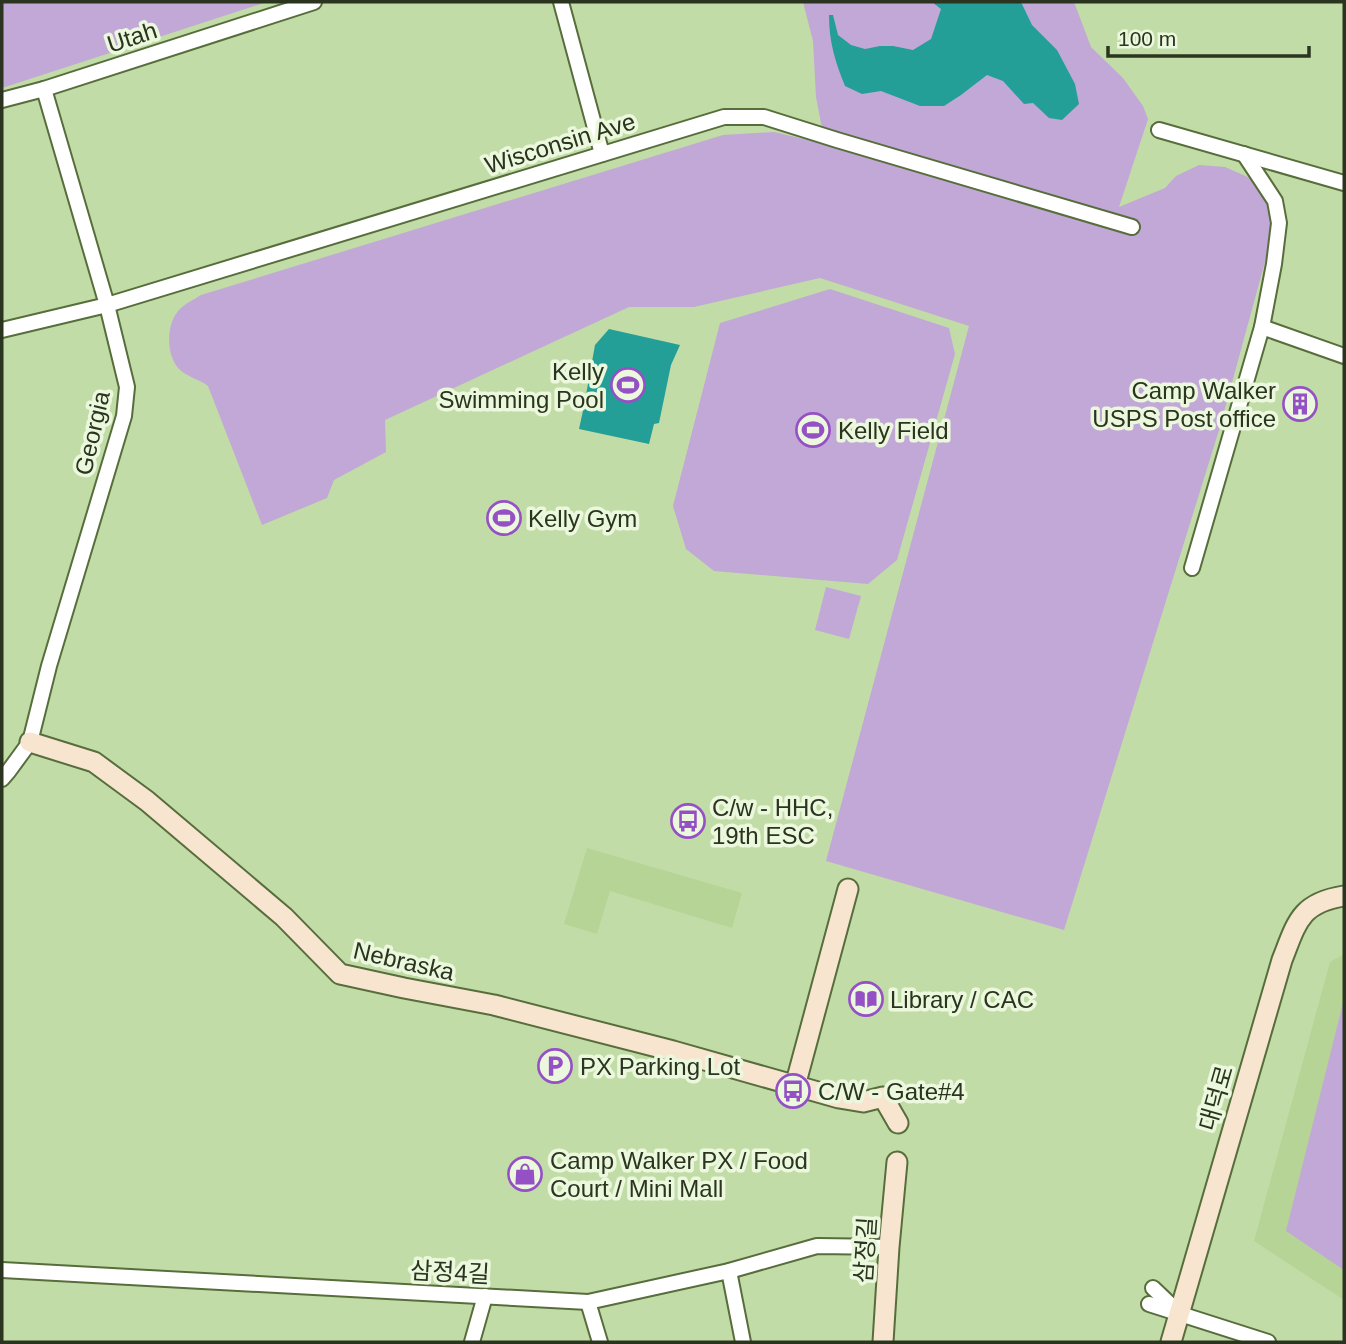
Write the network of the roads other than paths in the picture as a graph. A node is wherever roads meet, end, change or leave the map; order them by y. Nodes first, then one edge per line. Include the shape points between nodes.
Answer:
1 (314, 2) edge
2 (561, 2) edge
3 (44, 89) junction
4 (2, 100) edge
5 (1159, 130) dead end
6 (602, 154) junction
7 (1244, 154) junction
8 (1344, 183) edge
9 (1132, 227) dead end
10 (107, 305) junction
11 (1262, 327) junction
12 (2, 330) edge
13 (1344, 356) edge
14 (1192, 568) dead end
15 (30, 742) junction
16 (2, 779) edge
17 (848, 889) dead end
18 (1344, 896) edge
19 (795, 1086) junction
20 (898, 1123) dead end
21 (897, 1162) dead end
22 (889, 1247) junction
23 (2, 1270) edge
24 (729, 1272) junction
25 (1153, 1288) dead end
26 (485, 1296) junction
27 (588, 1302) junction
28 (1149, 1304) dead end
29 (1180, 1314) junction
30 (472, 1342) edge
31 (600, 1342) edge
32 (743, 1342) edge
33 (883, 1342) edge
34 (1171, 1342) edge
35 (1268, 1342) edge

1 - 3 street, Utah
2 - 6 street
3 - 4 street, Utah
3 - 10 street, Georgia
5 - 7 street
6 - 9 street, Wisconsin Ave via 724,117 764,117
6 - 10 street, Wisconsin Ave
7 - 8 street
7 - 11 street via 1275,201 1279,223
10 - 12 street, Wisconsin Ave
10 - 15 street, Georgia via 127,387 124,416
11 - 13 street
11 - 14 street
15 - 16 street, Georgia
15 - 19 street, Nebraska via 94,762 147,801 284,917 340,974 494,1005
17 - 19 street
18 - 29 street, 대덕로 via 1328,898 1305,910 1294,929
19 - 20 street, Nebraska via 863,1102 883,1097
21 - 22 street, 삼정길
22 - 24 street, 삼정4길 via 817,1246
22 - 33 street, 삼정길
23 - 26 street, 삼정4길
24 - 27 street, 삼정4길
24 - 32 street
25 - 29 street
26 - 27 street, 삼정4길
26 - 30 street
27 - 31 street
28 - 29 street
29 - 34 street, 대덕로
29 - 35 street

